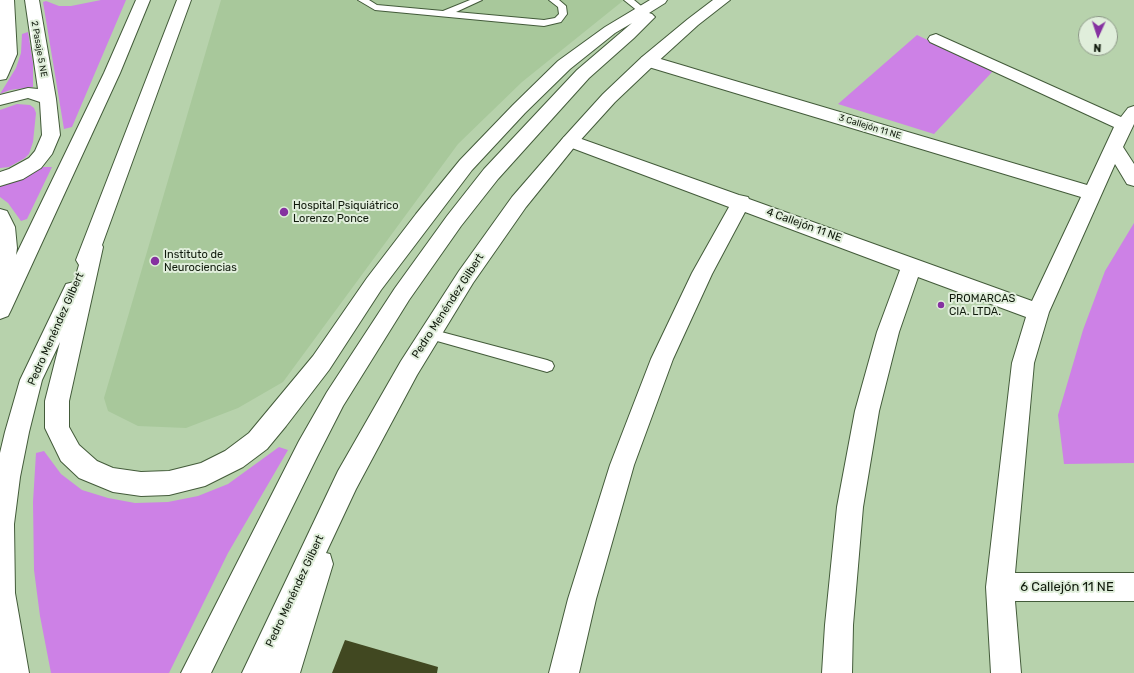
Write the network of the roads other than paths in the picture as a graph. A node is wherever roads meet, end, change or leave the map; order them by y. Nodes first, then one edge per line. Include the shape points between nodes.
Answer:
1 (7, 0) edge
2 (32, 0) edge
3 (143, 0) edge
4 (362, 0) edge
5 (478, 0) edge
6 (553, 0) edge
7 (661, 0) edge
8 (723, 0) edge
9 (183, 1) edge
10 (635, 5) edge
11 (444, 14) junction
12 (936, 39) dead end
13 (648, 61) junction
14 (0, 75) edge
15 (48, 99) junction
16 (0, 100) edge
17 (1129, 119) edge
18 (570, 140) junction
19 (1121, 145) edge
20 (0, 179) edge
21 (1134, 179) edge
22 (1093, 194) junction
23 (741, 202) junction
24 (0, 216) edge
25 (93, 247) junction
26 (912, 265) junction
27 (0, 291) edge
28 (0, 310) edge
29 (1038, 312) junction
30 (430, 334) junction
31 (547, 366) dead end
32 (347, 480) junction
33 (1000, 587) junction
34 (1134, 587) edge
35 (14, 673) edge
36 (196, 673) edge
37 (257, 673) edge
38 (285, 673) edge
39 (564, 673) edge
40 (838, 673) edge
41 (1006, 673) edge

1 - 14 main road via 9,54
2 - 15 main road, 2 Pasaje 5 NE
3 - 28 main road via 112,73
4 - 11 lane via 375,7
5 - 11 lane
6 - 11 lane via 562,6 563,14 561,18 549,23
7 - 10 main road
7 - 36 main road via 630,35 583,74 491,174 402,294 335,399 311,442
8 - 13 main road, Pedro Menéndez Gilbert
9 - 25 main road, Pedro Menéndez Gilbert
10 - 25 main road via 610,30 564,65 466,166 374,284 321,363 258,441 234,459 205,474 170,483 140,484 113,480 88,470 70,453 57,428 57,400
12 - 17 main road
13 - 18 main road, Pedro Menéndez Gilbert
13 - 22 main road, 3 Callejón 11 NE
15 - 16 main road via 28,93
15 - 20 main road, 2 Pasaje 5 NE via 51,135 43,154 26,169
17 - 19 main road
18 - 23 main road, 4 Callejón 11 NE
18 - 30 main road, Pedro Menéndez Gilbert via 519,202 466,277
19 - 21 main road
19 - 22 main road
22 - 29 main road
23 - 26 main road, 4 Callejón 11 NE
23 - 39 main road via 702,273 662,358 622,465 582,599
24 - 27 main road via 5,227 7,248
25 - 35 main road, Pedro Menéndez Gilbert via 31,380 16,432 7,477 1,524 1,593
26 - 29 main road, 4 Callejón 11 NE
26 - 40 main road via 888,332 867,411 850,507 839,625
29 - 33 main road via 1023,363
30 - 31 lane
30 - 32 main road, Pedro Menéndez Gilbert
32 - 37 main road, Pedro Menéndez Gilbert
32 - 38 main road
33 - 34 main road, 6 Callejón 11 NE
33 - 41 main road

